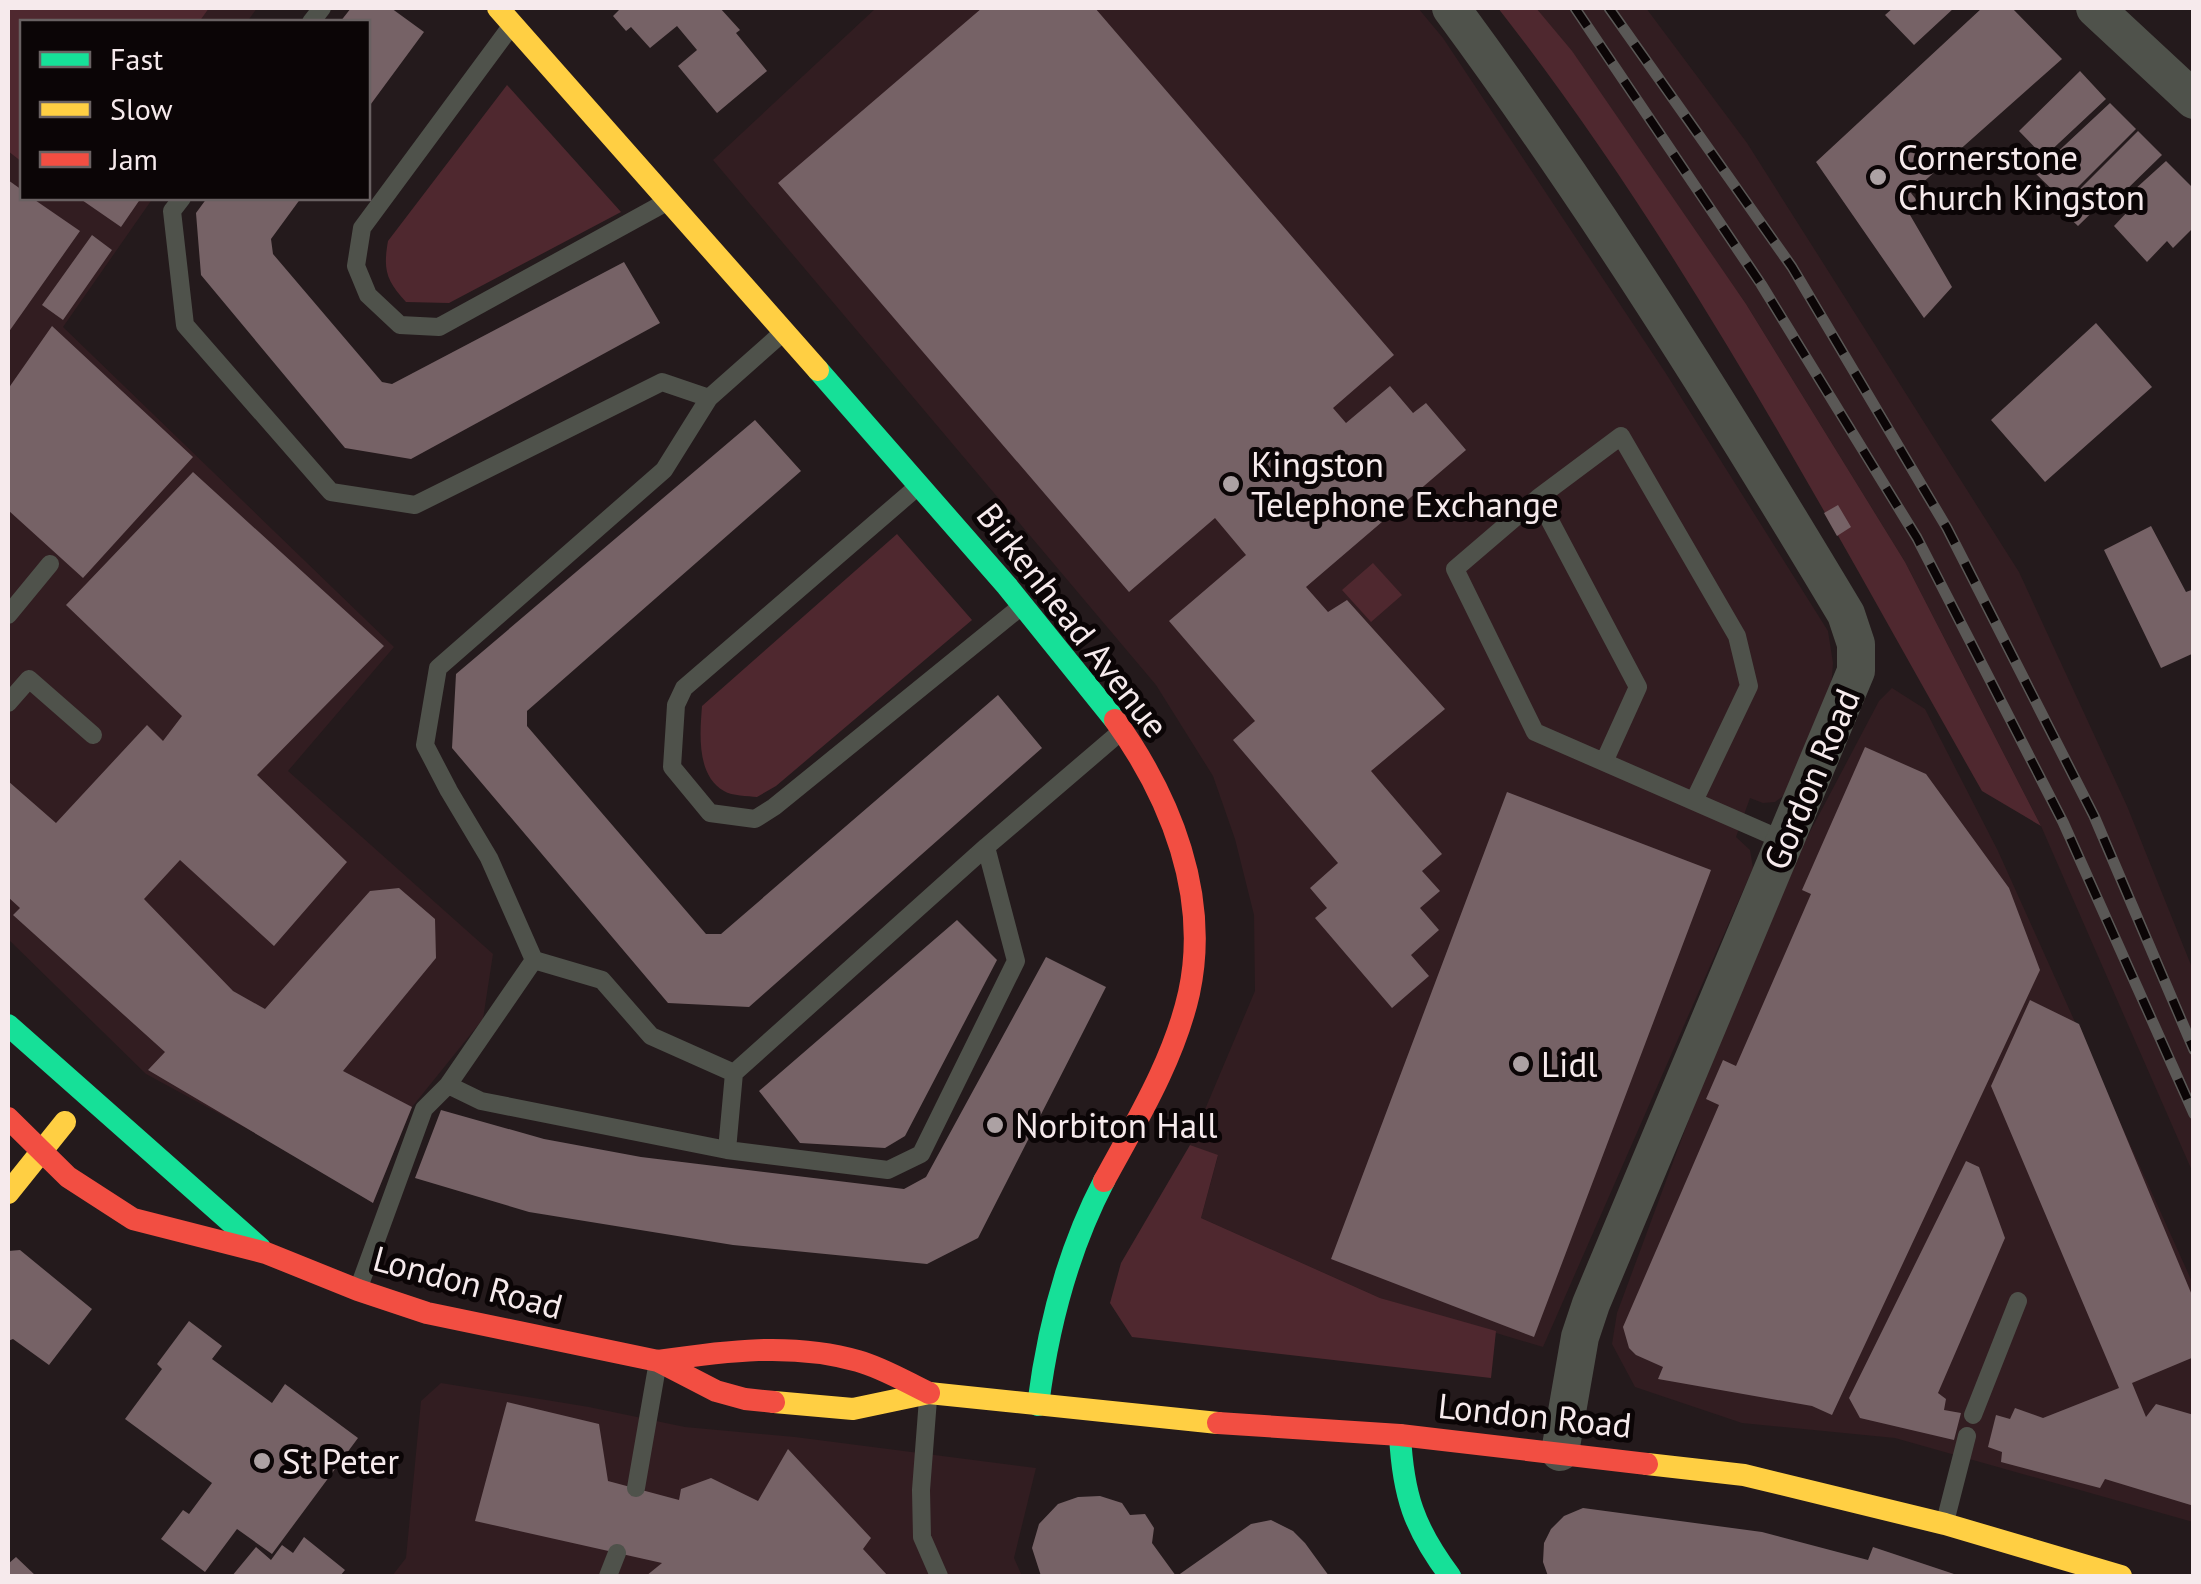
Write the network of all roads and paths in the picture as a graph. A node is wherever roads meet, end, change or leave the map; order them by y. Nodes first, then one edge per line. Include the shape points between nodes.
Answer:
1 (1450, 8) edge
2 (2095, 8) edge
3 (505, 16) edge
4 (2187, 80) edge
5 (181, 200) edge
6 (668, 201) junction
7 (784, 332) junction
8 (710, 398) junction
9 (920, 485) junction
10 (1538, 498) junction
11 (50, 564) dead end
12 (1024, 604) junction
13 (8, 616) edge
14 (8, 703) edge
15 (1122, 730) junction
16 (93, 736) dead end
17 (1604, 762) junction
18 (1694, 801) junction
19 (1784, 840) junction
20 (986, 847) junction
21 (534, 960) junction
22 (8, 1025) edge
23 (734, 1074) junction
24 (448, 1085) junction
25 (86, 1096) junction
26 (8, 1118) edge
27 (727, 1150) junction
28 (42, 1151) junction
29 (8, 1193) edge
30 (266, 1253) junction
31 (358, 1290) junction
32 (2018, 1301) dead end
33 (658, 1361) junction
34 (928, 1393) junction
35 (1038, 1405) junction
36 (1973, 1415) dead end
37 (1400, 1436) junction
38 (1967, 1436) dead end
39 (1560, 1452) junction
40 (636, 1488) dead end
41 (1945, 1524) junction
42 (618, 1553) dead end
43 (608, 1576) edge
44 (940, 1576) edge
45 (1450, 1576) edge
46 (2121, 1576) edge

1 - 19 street, Gordon Road via 1534,120 1846,614 1856,671
2 - 4 street
3 - 6 main road, Birkenhead Avenue
3 - 6 lane via 362,228 356,266 368,295 400,325 439,327
5 - 8 lane via 172,212 185,325 332,492 415,505 662,382
6 - 7 main road, Birkenhead Avenue
7 - 8 lane
7 - 9 main road, Birkenhead Avenue
8 - 21 lane via 664,470 438,668 426,744 489,858
9 - 12 main road, Birkenhead Avenue
9 - 12 lane via 684,688 676,705 672,767 710,813 755,818 774,808
10 - 17 lane via 1638,686
10 - 17 lane via 1456,569 1535,732
10 - 18 lane via 1620,436 1737,636 1749,686
11 - 13 lane
12 - 15 main road, Birkenhead Avenue
14 - 16 lane via 29,679
15 - 20 lane
15 - 35 main road, Birkenhead Avenue via 1150,775 1184,856 1194,964 1175,1036 1066,1266 1046,1336
17 - 18 lane
18 - 19 lane
19 - 39 street, Gordon Road via 1591,1304
20 - 23 lane
20 - 27 lane via 1016,960 920,1154 888,1170
21 - 23 lane via 602,980 651,1036
21 - 24 lane
22 - 25 main road, London Road via 37,1064
23 - 27 lane
24 - 27 lane via 480,1101
24 - 31 lane via 424,1109
25 - 28 main road
25 - 30 main road, London Road
26 - 28 main road, London Road
28 - 29 main road
28 - 30 main road, London Road via 68,1177 133,1219
30 - 31 main road, London Road
31 - 33 main road, London Road via 477,1325
32 - 36 lane
33 - 34 main road, London Road via 722,1351 813,1353 862,1362
33 - 34 main road, London Road via 716,1391 772,1404 852,1409
33 - 40 lane
34 - 35 main road, London Road
34 - 44 lane via 922,1536
35 - 37 main road, London Road
37 - 39 main road, London Road
37 - 45 main road via 1402,1490 1424,1543
38 - 41 lane
39 - 41 main road, London Road via 1744,1475
41 - 46 main road, London Road
42 - 43 lane

